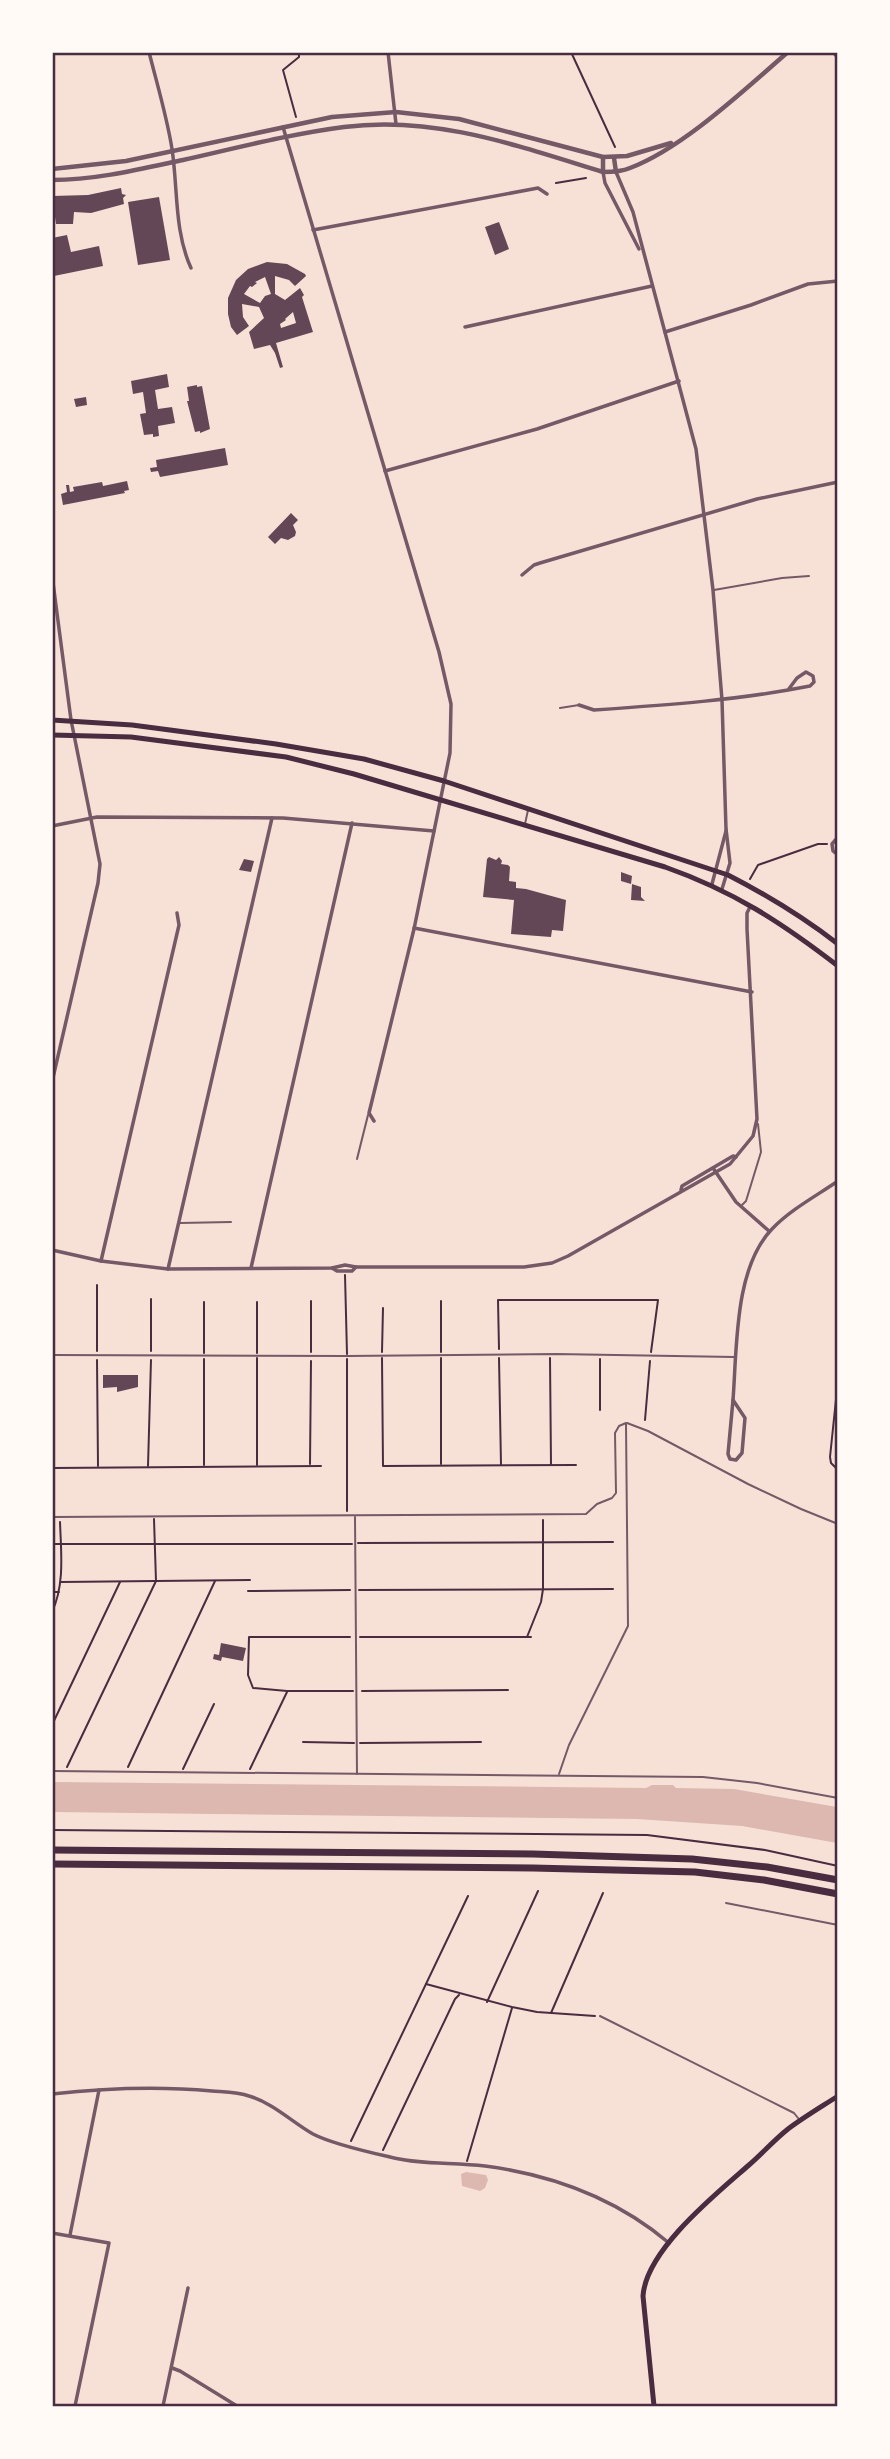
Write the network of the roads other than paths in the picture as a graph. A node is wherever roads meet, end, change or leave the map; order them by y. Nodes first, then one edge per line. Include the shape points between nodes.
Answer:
1 (149, 52) edge
2 (388, 52) edge
3 (788, 52) edge
4 (833, 52) edge
5 (838, 58) edge
6 (396, 112) junction
7 (396, 124) junction
8 (283, 127) junction
9 (286, 138) junction
10 (678, 140) junction
11 (172, 150) junction
12 (603, 157) junction
13 (614, 158) junction
14 (172, 162) junction
15 (52, 169) edge
16 (603, 172) junction
17 (617, 172) junction
18 (52, 180) edge
19 (547, 194) dead end
20 (313, 230) junction
21 (643, 255) junction
22 (191, 268) dead end
23 (838, 281) edge
24 (652, 286) junction
25 (465, 327) dead end
26 (665, 332) junction
27 (679, 380) junction
28 (385, 471) junction
29 (838, 482) edge
30 (704, 515) junction
31 (52, 575) edge
32 (522, 575) dead end
33 (809, 576) dead end
34 (713, 590) junction
35 (788, 690) junction
36 (722, 700) junction
37 (579, 705) joint
38 (560, 708) dead end
39 (52, 720) edge
40 (71, 720) junction
41 (52, 735) edge
42 (74, 735) junction
43 (444, 781) junction
44 (440, 800) junction
45 (528, 810) junction
46 (90, 817) junction
47 (272, 818) junction
48 (352, 822) junction
49 (524, 825) junction
50 (52, 826) edge
51 (726, 829) junction
52 (434, 831) junction
53 (838, 837) edge
54 (838, 855) edge
55 (717, 871) junction
56 (728, 875) junction
57 (712, 884) junction
58 (722, 889) junction
59 (751, 905) junction
60 (177, 913) dead end
61 (414, 928) junction
62 (838, 944) edge
63 (838, 966) edge
64 (752, 992) junction
65 (52, 1082) edge
66 (369, 1113) junction
67 (757, 1119) junction
68 (374, 1121) dead end
69 (357, 1159) dead end
70 (714, 1171) junction
71 (838, 1181) edge
72 (741, 1207) junction
73 (231, 1222) dead end
74 (179, 1223) junction
75 (769, 1231) junction
76 (52, 1250) edge
77 (101, 1261) junction
78 (251, 1268) junction
79 (168, 1269) junction
80 (52, 1355) edge
81 (737, 1357) junction
82 (733, 1400) junction
83 (626, 1423) junction
84 (355, 1516) junction
85 (52, 1517) edge
86 (838, 1524) edge
87 (52, 1771) edge
88 (357, 1774) junction
89 (559, 1775) junction
90 (838, 1798) edge
91 (52, 1850) edge
92 (52, 1864) edge
93 (838, 1880) edge
94 (838, 1894) edge
95 (726, 1903) dead end
96 (838, 1925) edge
97 (600, 2016) road end
98 (99, 2090) junction
99 (52, 2094) edge
100 (838, 2096) edge
101 (800, 2121) junction
102 (52, 2233) edge
103 (69, 2236) junction
104 (669, 2243) junction
105 (188, 2288) dead end
106 (172, 2368) junction
107 (75, 2406) edge
108 (163, 2406) edge
109 (237, 2406) edge
110 (654, 2406) edge

1 - 11 street
2 - 6 street
3 - 10 street
4 - 5 street
6 - 7 street
6 - 8 street
6 - 12 street via 459,119
7 - 9 street via 346,126
7 - 16 street via 475,134
8 - 9 street
8 - 11 street
9 - 14 street
9 - 20 street
10 - 13 street
10 - 17 street
11 - 14 street
11 - 15 street via 96,166
12 - 13 street
12 - 16 street
13 - 17 street
14 - 18 street
14 - 22 street via 180,227
16 - 17 street
16 - 21 street
17 - 21 street
19 - 20 street via 538,188
20 - 28 street
21 - 24 street
23 - 26 street via 808,284
24 - 25 street
24 - 26 street
26 - 27 street
27 - 28 street via 537,429
27 - 30 street via 696,449
28 - 43 street via 448,686 452,730
29 - 30 street via 790,490
30 - 32 street via 534,565
30 - 34 street
31 - 40 street
33 - 34 lane
34 - 36 street
35 - 35 street via 810,686 813,676 808,672 800,675
35 - 36 street
36 - 37 street via 594,710
36 - 51 street
37 - 38 lane
39 - 40 main road
40 - 42 street
40 - 43 main road via 276,744 364,759
41 - 42 main road
42 - 44 main road via 131,737 286,757
42 - 46 street
43 - 44 street
43 - 45 main road
44 - 49 main road
44 - 52 street
45 - 49 lane
45 - 55 main road
46 - 47 street
46 - 50 street
46 - 65 street via 100,874
47 - 48 street
47 - 74 street
48 - 52 street
48 - 78 street
49 - 57 main road
51 - 55 street
51 - 56 street
52 - 61 street
53 - 54 street via 832,844
55 - 56 main road
55 - 57 street
56 - 58 street
56 - 62 main road via 765,893
57 - 58 main road
58 - 59 main road
59 - 63 main road
59 - 64 street via 747,929
60 - 77 street via 178,929
61 - 64 street
61 - 66 street
64 - 67 street
66 - 68 street
66 - 69 lane
67 - 70 street via 753,1136 736,1157
67 - 72 lane via 761,1152
70 - 72 street
70 - 78 street via 568,1256 538,1266 356,1267 352,1271
71 - 75 street
72 - 75 street
73 - 74 lane
74 - 79 street
75 - 81 street via 746,1279
76 - 77 street
77 - 79 street
78 - 79 street
80 - 81 lane
81 - 82 street
82 - 82 street via 728,1454 736,1460 742,1453 745,1418
83 - 84 lane via 616,1429 616,1493 582,1515
83 - 86 lane
83 - 89 lane via 628,1626 569,1745
84 - 85 lane
84 - 88 lane
87 - 88 lane
88 - 89 lane
89 - 90 lane via 703,1777
91 - 93 highway via 692,1859
92 - 94 highway via 695,1872
95 - 96 lane
97 - 101 lane via 794,2113
98 - 99 street
98 - 103 street
98 - 104 street via 192,2089 244,2095 317,2136 381,2155 506,2170 592,2194
100 - 101 main road
101 - 104 main road
102 - 103 street
103 - 107 street via 109,2242
104 - 110 main road via 643,2290
105 - 106 street
106 - 108 street
106 - 109 street

